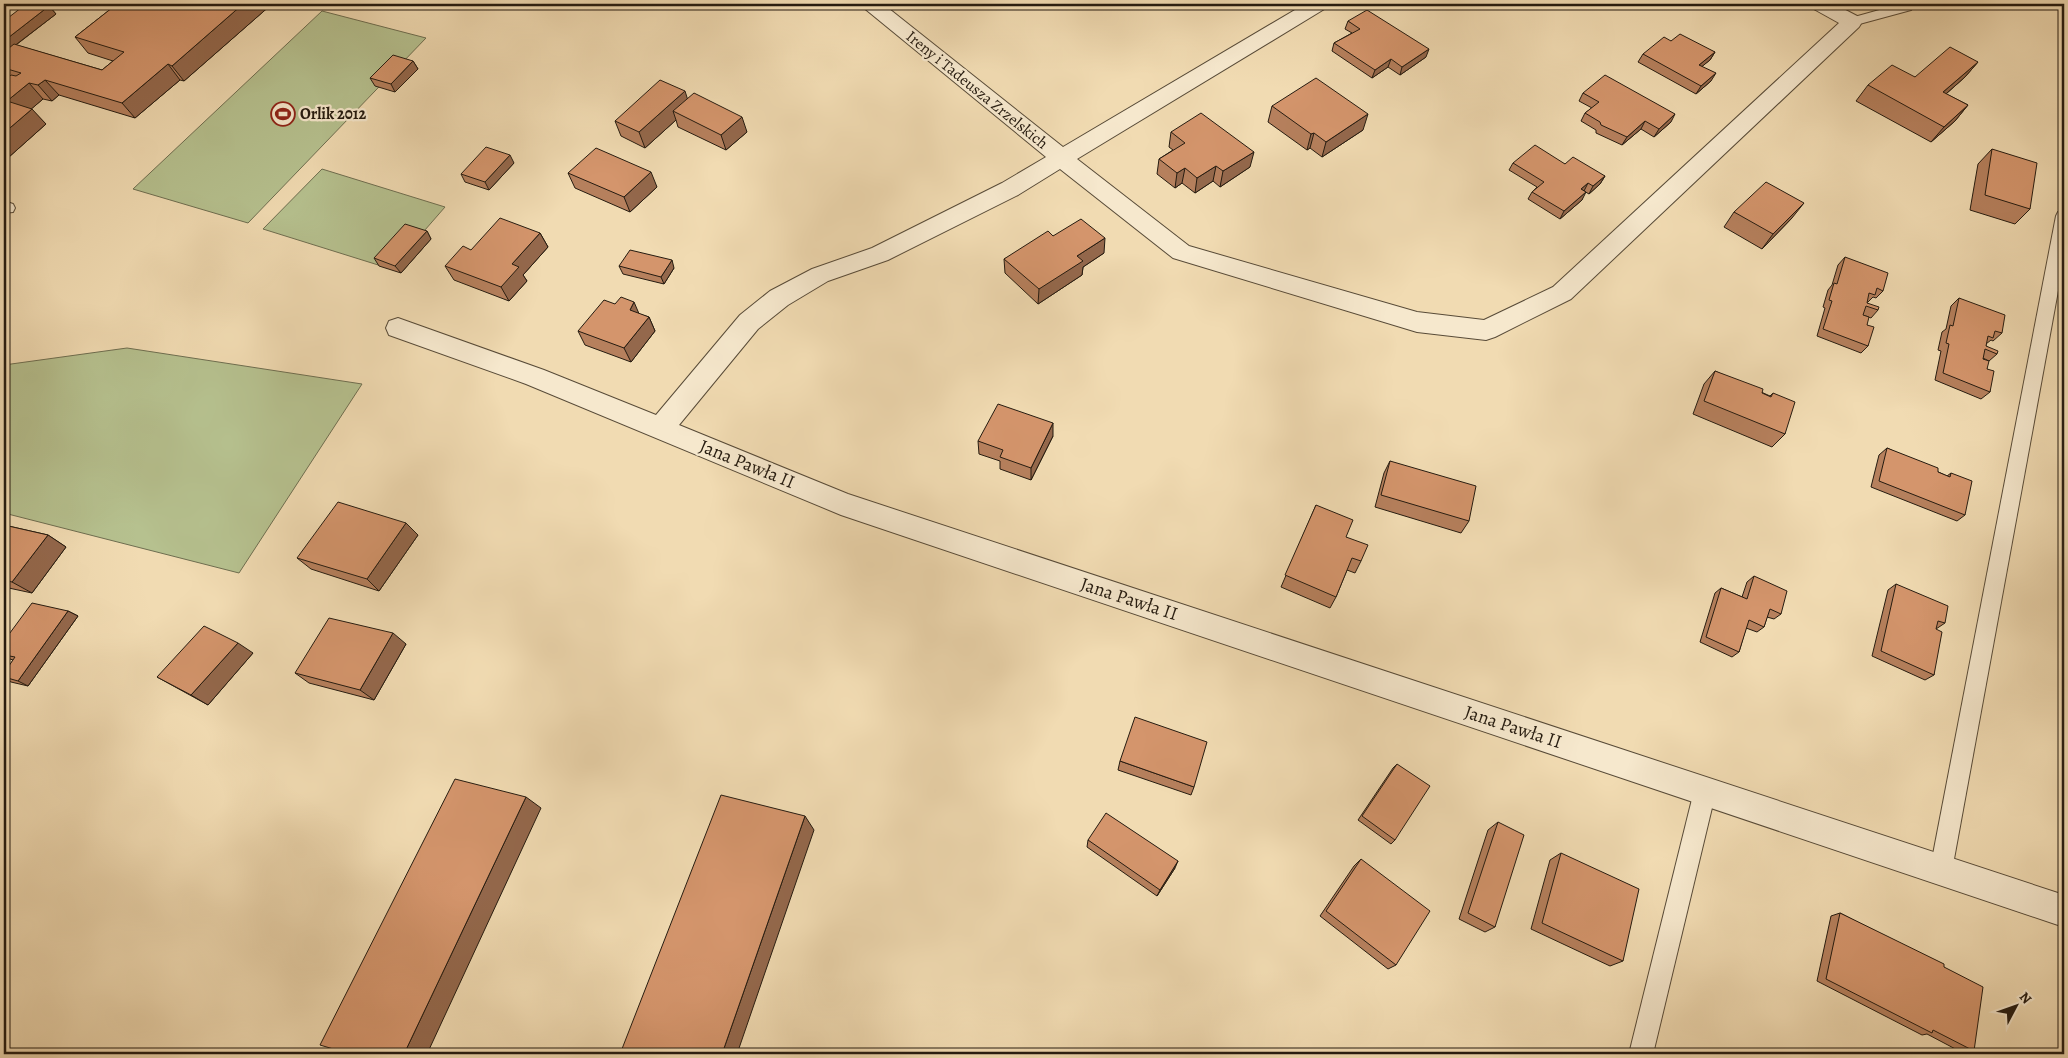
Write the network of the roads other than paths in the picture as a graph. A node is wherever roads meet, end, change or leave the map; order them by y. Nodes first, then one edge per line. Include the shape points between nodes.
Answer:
1 (871, 4) edge
2 (1319, 4) edge
3 (1819, 4) edge
4 (1910, 4) edge
5 (1852, 22) junction
6 (1060, 157) junction
7 (2064, 216) edge
8 (398, 328) dead end
9 (661, 428) junction
10 (1704, 791) junction
11 (1941, 870) junction
12 (2064, 911) edge
13 (1641, 1054) edge

1 - 6 street, Ireny i Tadeusza Zrzelskich
2 - 6 street
3 - 5 street
4 - 5 lane
5 - 6 street, Ireny i Tadeusza Zrzelskich via 1562,293 1486,330 1418,322 1181,252
6 - 9 street via 1010,189 880,254 820,275 779,298 749,322
7 - 11 lane
8 - 9 street, Jana Pawła II via 535,377
9 - 10 street, Jana Pawła II via 841,503
10 - 11 street, Jana Pawła II
10 - 13 lane
11 - 12 street, Jana Pawła II

